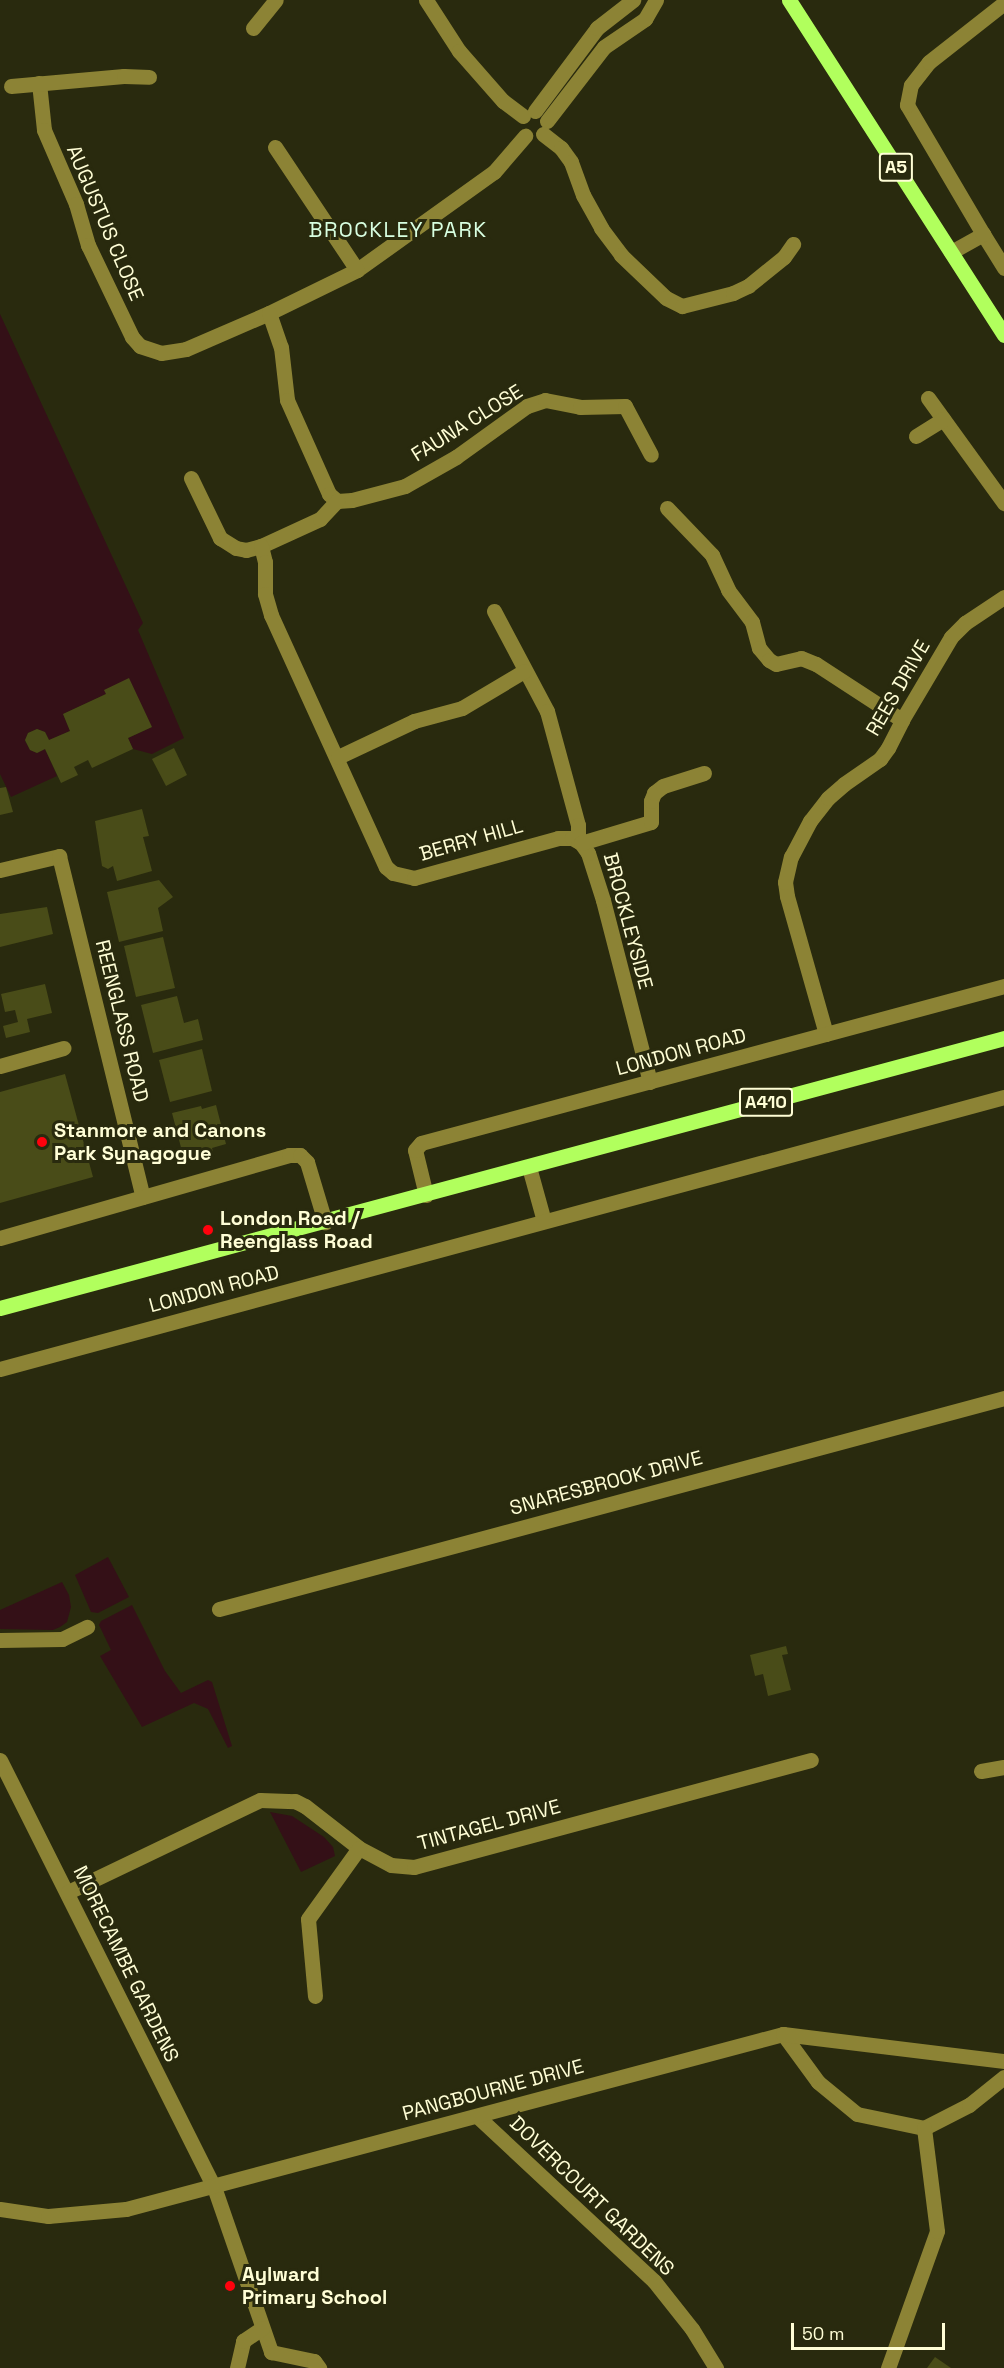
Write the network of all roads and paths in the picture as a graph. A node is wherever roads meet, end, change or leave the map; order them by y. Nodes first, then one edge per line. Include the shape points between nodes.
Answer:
1 (276, 0) edge
2 (426, 0) edge
3 (633, 0) edge
4 (656, 0) edge
5 (789, 0) edge
6 (1004, 3) edge
7 (253, 28) dead end
8 (149, 77) dead end
9 (39, 83) junction
10 (11, 86) dead end
11 (529, 113) junction
12 (545, 127) junction
13 (525, 136) junction
14 (275, 147) dead end
15 (983, 234) junction
16 (793, 244) dead end
17 (951, 252) junction
18 (1004, 268) edge
19 (357, 270) junction
20 (269, 314) junction
21 (1004, 335) edge
22 (928, 398) dead end
23 (944, 419) junction
24 (916, 436) dead end
25 (651, 455) dead end
26 (191, 478) dead end
27 (337, 501) junction
28 (1004, 502) edge
29 (667, 508) dead end
30 (261, 546) junction
31 (1004, 597) edge
32 (494, 611) dead end
33 (524, 670) junction
34 (902, 720) junction
35 (338, 757) junction
36 (704, 773) dead end
37 (579, 842) junction
38 (0, 870) edge
39 (1004, 986) edge
40 (826, 1034) junction
41 (1004, 1038) edge
42 (63, 1048) dead end
43 (0, 1066) edge
44 (650, 1082) junction
45 (1004, 1097) edge
46 (529, 1167) junction
47 (426, 1195) junction
48 (143, 1197) junction
49 (544, 1221) junction
50 (325, 1222) junction
51 (0, 1238) edge
52 (0, 1308) edge
53 (0, 1369) edge
54 (1004, 1398) edge
55 (219, 1609) dead end
56 (87, 1627) dead end
57 (0, 1640) edge
58 (0, 1760) edge
59 (811, 1760) dead end
60 (1004, 1767) edge
61 (981, 1771) dead end
62 (359, 1848) junction
63 (68, 1892) junction
64 (315, 1996) dead end
65 (783, 2034) junction
66 (1004, 2061) edge
67 (1004, 2077) edge
68 (477, 2116) junction
69 (924, 2128) junction
70 (214, 2187) junction
71 (0, 2209) edge
72 (262, 2328) junction
73 (237, 2368) edge
74 (319, 2368) edge
75 (716, 2368) edge
76 (888, 2368) edge

1 - 7 street
2 - 11 street via 459,51 503,101
3 - 11 street via 597,28
4 - 12 street via 645,19 604,47
5 - 17 main road, A5
6 - 15 street via 929,62 911,85 907,105
8 - 9 street
9 - 10 street
9 - 20 street, AUGUSTUS CLOSE via 44,130 68,184 88,245 140,346 161,353 173,352
11 - 12 street via 542,114
11 - 13 street via 520,128
12 - 13 street via 536,138
12 - 16 street via 571,162 583,195 621,255 666,298 682,306 748,286 784,257
13 - 19 street via 494,172
14 - 19 street
15 - 17 street
15 - 18 street
17 - 21 main road, A5
19 - 20 street
20 - 27 street via 281,347 287,400 329,494
22 - 23 street
23 - 24 street
23 - 28 street
25 - 27 street, FAUNA CLOSE via 625,406 580,407 545,400 527,406 456,457 405,486
26 - 30 street via 220,538 246,550
27 - 30 street via 320,519
29 - 34 street via 712,555 728,590 752,622 759,648 769,660 776,664 801,658 816,664
30 - 35 street, BERRY HILL via 265,594
31 - 34 street, REES DRIVE via 951,637
32 - 33 street
33 - 35 street via 462,708 414,721
33 - 37 street via 547,711 578,825
34 - 40 street, REES DRIVE via 880,759 844,784 810,821 786,870 787,896
35 - 37 street, BERRY HILL via 386,867 399,877 414,878 558,838
36 - 37 street, BROCKLEYSIDE via 663,786 654,793 651,822
37 - 44 street, BROCKLEYSIDE via 588,853 603,900
38 - 48 street, REENGLASS ROAD via 59,856
39 - 40 street, LONDON ROAD
40 - 44 street, LONDON ROAD
41 - 46 main road, LONDON ROAD / A410
42 - 43 street
44 - 47 street, LONDON ROAD via 421,1143 416,1150
45 - 49 street, LONDON ROAD
46 - 47 main road, LONDON ROAD / A410
46 - 49 street
47 - 50 main road, LONDON ROAD / A410
48 - 50 street via 300,1155 307,1162
48 - 51 street
49 - 53 street, LONDON ROAD
50 - 52 main road, LONDON ROAD / A410
54 - 55 street, SNARESBROOK DRIVE
56 - 57 street via 62,1639
58 - 63 street, MORECAMBE GARDENS
59 - 62 street, TINTAGEL DRIVE via 414,1867 391,1865
60 - 61 street
62 - 63 street, TINTAGEL DRIVE via 305,1806 282,1799 260,1800
62 - 64 street via 308,1919
63 - 70 street, MORECAMBE GARDENS
65 - 66 street, PANGBOURNE DRIVE
65 - 68 street, PANGBOURNE DRIVE
65 - 69 street via 818,2082 857,2114
67 - 69 street via 969,2105
68 - 70 street, PANGBOURNE DRIVE
68 - 75 street, DOVERCOURT GARDENS via 654,2281 692,2329
69 - 76 street via 937,2231
70 - 71 street, PANGBOURNE DRIVE via 126,2209 87,2214 48,2216
70 - 72 street, MORECAMBE GARDENS
72 - 73 street via 243,2341
72 - 74 street, MORECAMBE GARDENS via 271,2352 314,2361

